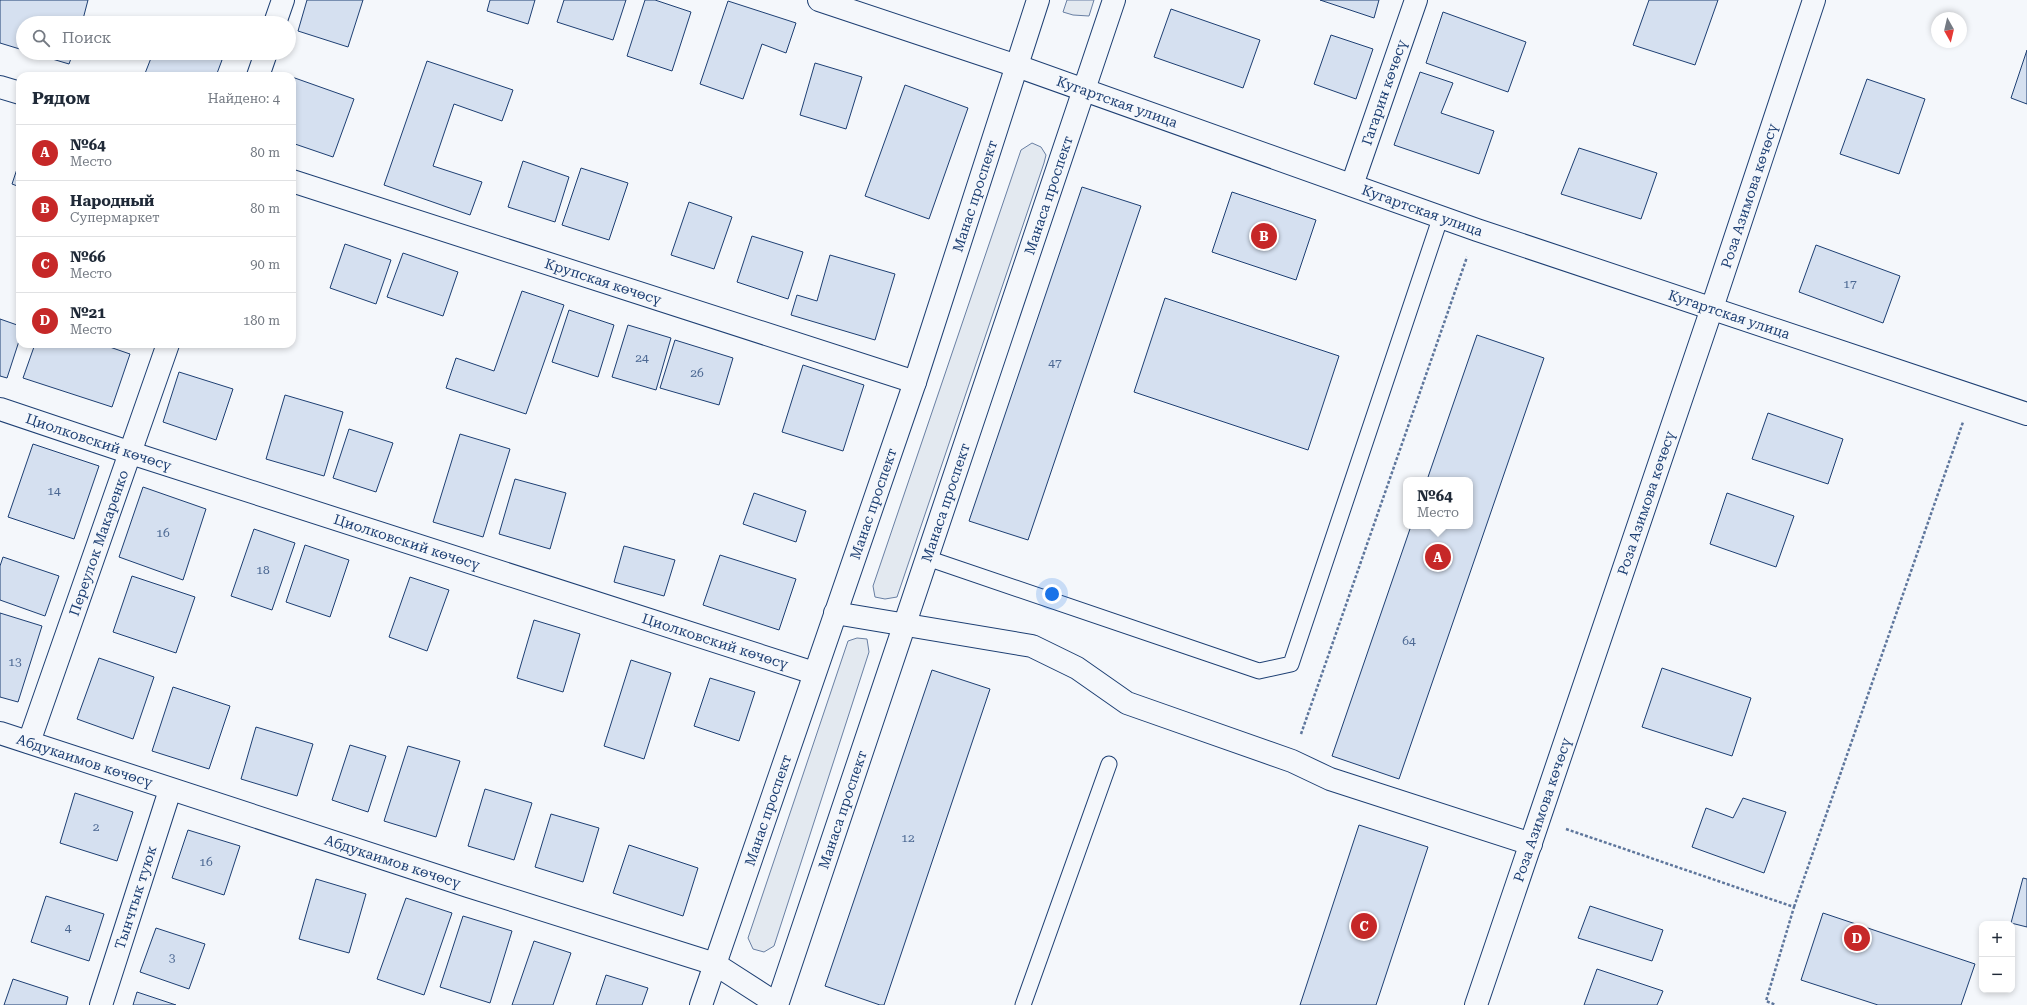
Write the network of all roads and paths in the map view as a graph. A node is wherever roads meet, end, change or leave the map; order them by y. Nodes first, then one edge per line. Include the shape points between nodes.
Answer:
1 (283, 0) edge
2 (820, 0) edge
3 (1038, 0) edge
4 (1114, 0) edge
5 (1416, 0) edge
6 (1814, 0) edge
7 (277, 16) edge
8 (264, 60) edge
9 (1017, 66) junction
10 (259, 72) edge
11 (0, 86) edge
12 (1084, 90) junction
13 (16, 92) edge
14 (296, 183) edge
15 (1352, 185) junction
16 (1441, 216) junction
17 (1477, 230) junction
18 (1712, 308) junction
19 (167, 348) edge
20 (915, 382) junction
21 (1972, 397) junction
22 (0, 408) edge
23 (2027, 414) edge
24 (131, 453) junction
25 (927, 558) junction
26 (835, 613) junction
27 (906, 624) junction
28 (814, 673) junction
29 (0, 733) edge
30 (29, 742) junction
31 (1292, 761) junction
32 (1109, 764) dead end
33 (170, 790) junction
34 (1540, 819) junction
35 (1531, 844) junction
36 (1794, 907) junction
37 (715, 964) junction
38 (101, 1005) edge
39 (701, 1005) edge
40 (777, 1005) edge
41 (1023, 1005) edge
42 (1476, 1005) edge
43 (1776, 1005) edge

1 - 7 street
2 - 9 street, Кугартская улица
3 - 9 street, Манас проспект
4 - 12 street, Манаса проспект
5 - 15 street, Гагарин көчөсү
6 - 18 street, Роза Азимова көчөсү
8 - 10 street
9 - 12 street, Кугартская улица
9 - 20 street, Манас проспект
11 - 13 street
12 - 15 street, Кугартская улица
12 - 25 street, Манаса проспект
14 - 20 street, Крупская көчөсү
15 - 16 street, Кугартская улица
16 - 17 street, Кугартская улица
16 - 25 lane via 1291,664 1259,671
17 - 18 street, Кугартская улица
17 - 31 path
18 - 21 street, Кугартская улица
18 - 34 street, Роза Азимова көчөсү
19 - 24 street, Переулок Макаренко
20 - 26 street, Манас проспект
21 - 23 street, Кугартская улица
21 - 36 path
22 - 24 street, Циолковский көчөсү
24 - 28 street, Циолковский көчөсү
24 - 30 street, Переулок Макаренко
25 - 27 street, Манаса проспект
26 - 27 street
26 - 28 street, Манас проспект
27 - 31 street via 1032,646 1077,668 1127,703
27 - 40 street, Манаса проспект
28 - 37 street, Манас проспект
29 - 30 street, Абдукаимов көчөсү
30 - 33 street, Абдукаимов көчөсү
31 - 35 street via 1330,779
32 - 41 lane
33 - 37 street, Абдукаимов көчөсү
33 - 38 street, Тынчтык туюк
34 - 35 street, Роза Азимова көчөсү
34 - 36 path
35 - 42 street, Роза Азимова көчөсү
36 - 43 path via 1766,1001
37 - 39 street, Манас проспект
37 - 40 street, Абдукаимов көчөсү

